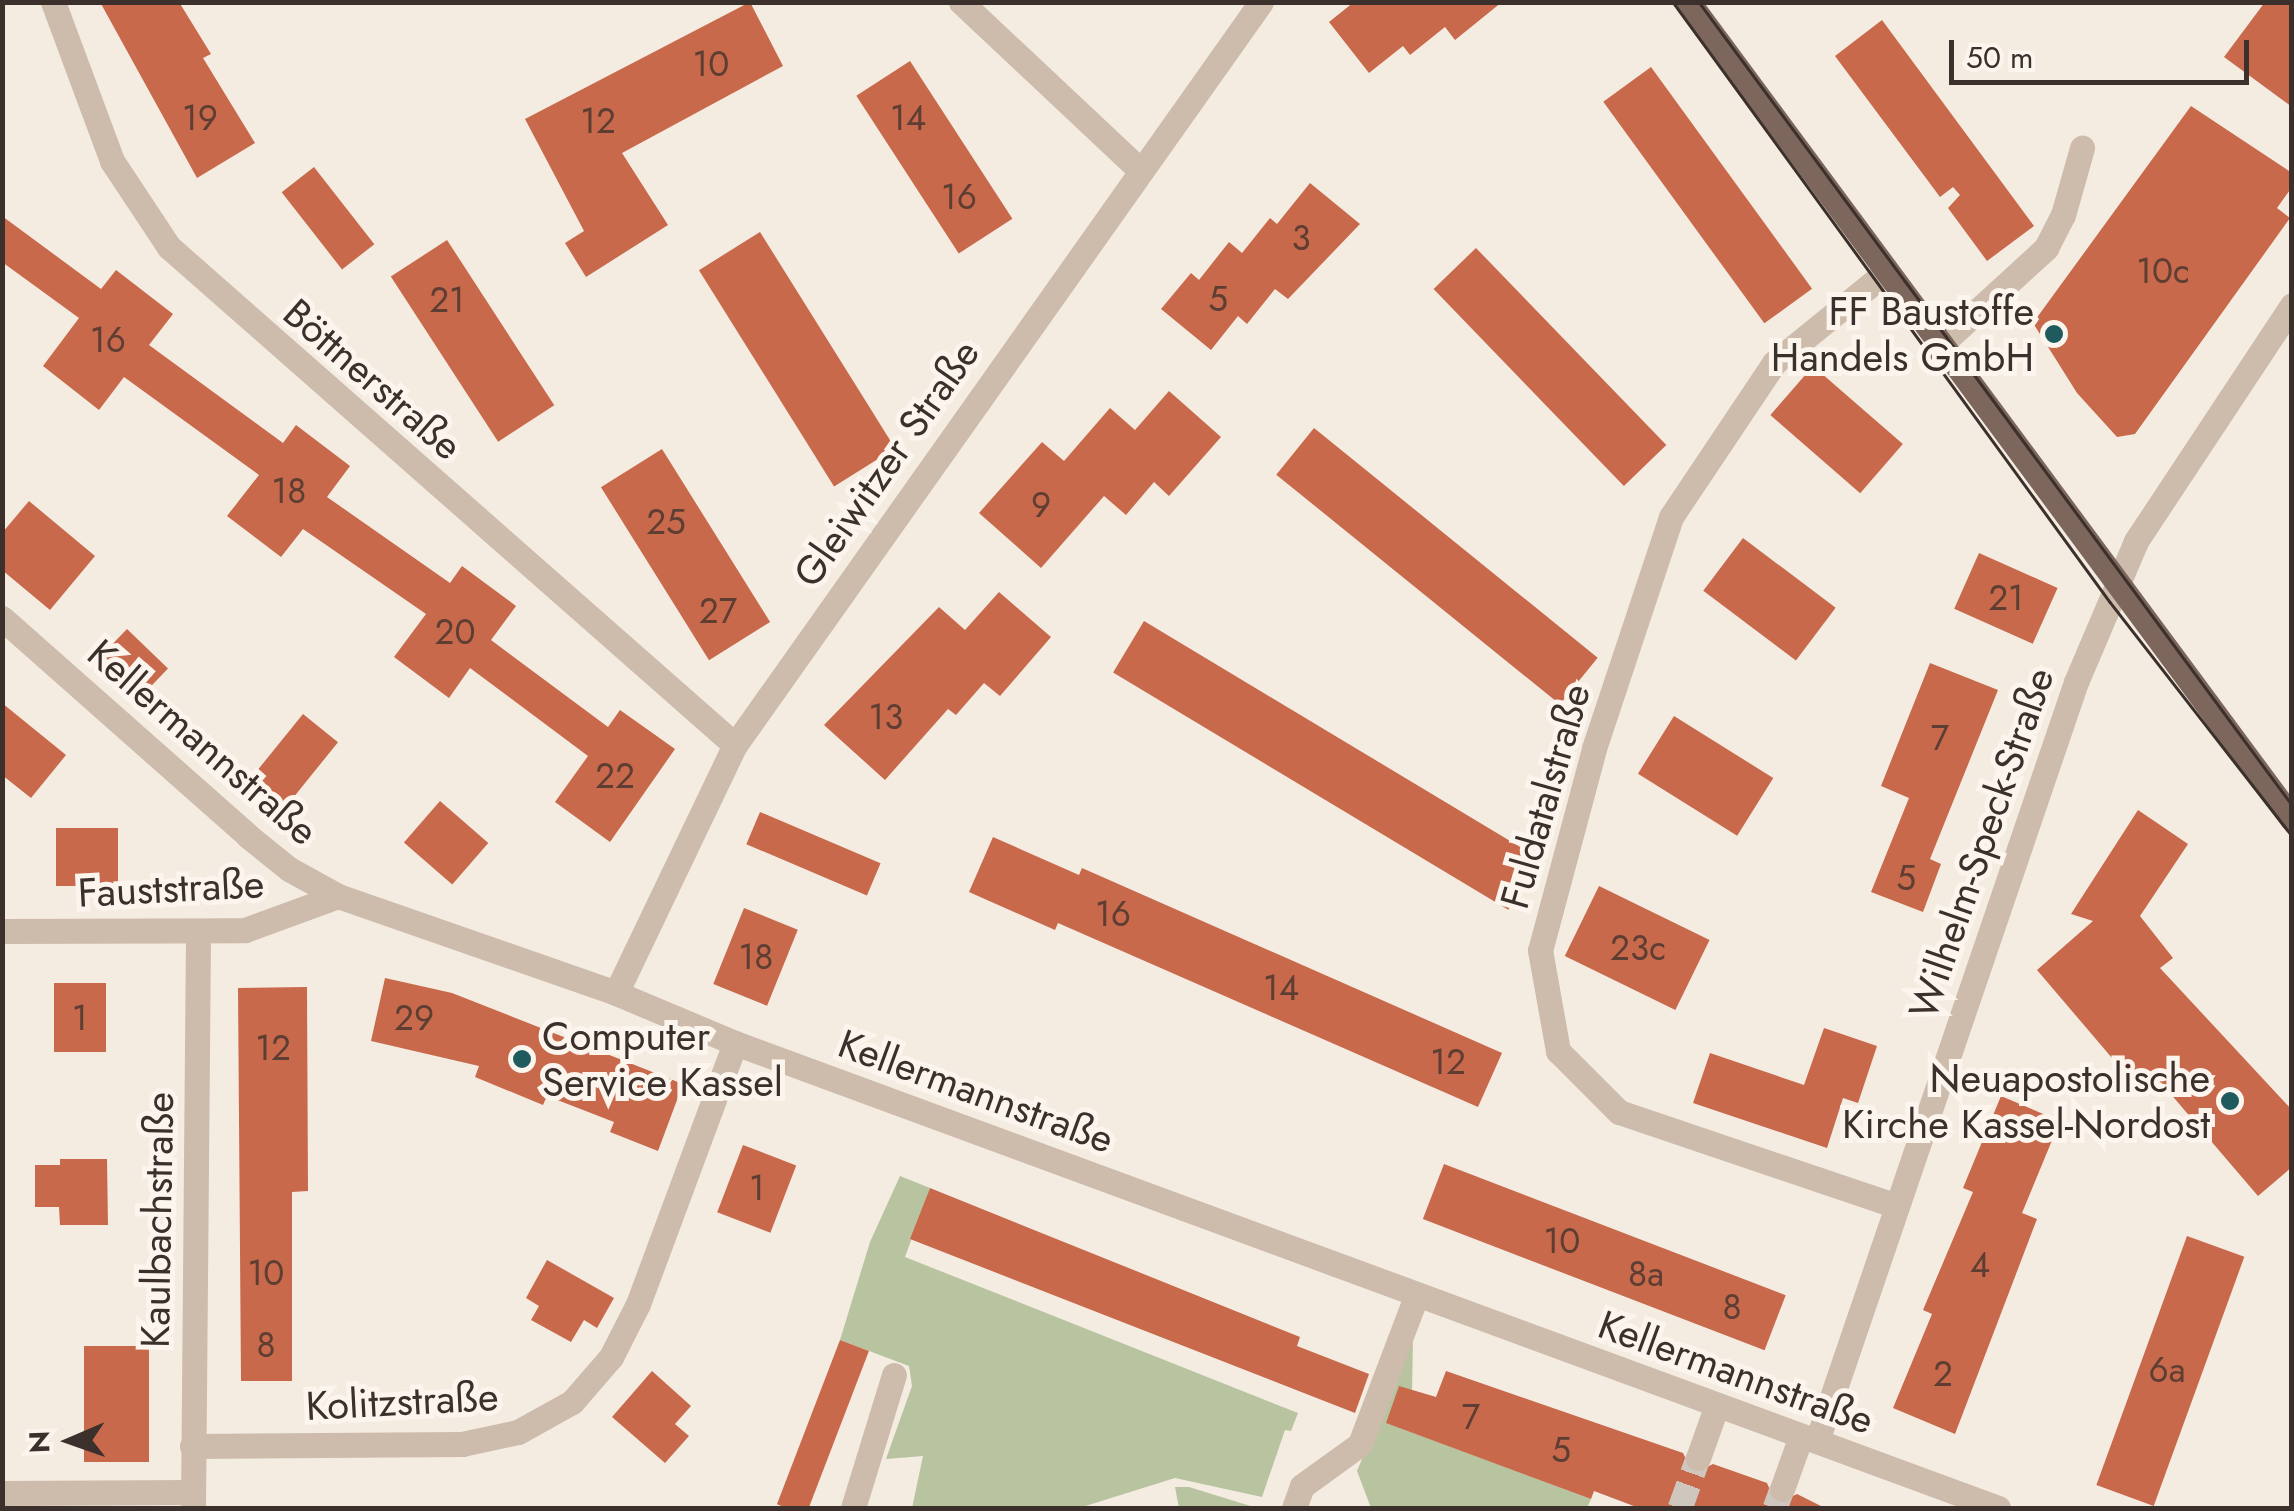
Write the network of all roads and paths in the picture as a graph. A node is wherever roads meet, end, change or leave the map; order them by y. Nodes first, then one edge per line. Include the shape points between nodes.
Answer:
1 (54, 2) edge
2 (961, 2) edge
3 (1261, 2) edge
4 (1688, 2) edge
5 (2082, 148) dead end
6 (1138, 168) junction
7 (1884, 273) junction
8 (2292, 305) edge
9 (1938, 347) junction
10 (2117, 586) junction
11 (2, 618) edge
12 (736, 744) junction
13 (2292, 819) edge
14 (338, 896) junction
15 (2, 932) edge
16 (198, 932) junction
17 (616, 993) junction
18 (734, 1043) junction
19 (1896, 1206) junction
20 (1417, 1294) junction
21 (894, 1375) dead end
22 (1717, 1405) junction
23 (1809, 1438) junction
24 (192, 1446) junction
25 (1698, 1458) tunnel mouth
26 (1782, 1488) tunnel mouth
27 (2, 1493) edge
28 (193, 1500) edge
29 (853, 1508) edge
30 (1294, 1508) edge
31 (1998, 1508) edge

1 - 12 street, Böttnerstraße via 112,161 169,247
2 - 6 street
3 - 6 street, Gleiwitzer Straße via 1225,60
4 - 7 main road
5 - 9 street via 2046,248
6 - 12 street, Gleiwitzer Straße
7 - 9 main road
7 - 19 street, Fuldatalstraße via 1774,363 1671,517 1594,748 1540,950 1558,1051 1618,1112
8 - 10 street, Wilhelm-Speck-Straße via 2136,541
9 - 10 main road
10 - 13 main road
10 - 19 street, Wilhelm-Speck-Straße via 2076,682
11 - 14 street, Kellermannstraße via 262,847
12 - 17 street, Gleiwitzer Straße
14 - 16 street, Fauststraße via 284,920
14 - 17 street, Kellermannstraße
15 - 16 street, Fauststraße
16 - 24 street, Kaulbachstraße
17 - 18 street, Kellermannstraße
18 - 20 street, Kellermannstraße
18 - 24 street, Kolitzstraße via 638,1304 611,1357 572,1402 518,1432 462,1444
19 - 23 street, Wilhelm-Speck-Straße
20 - 22 street, Kellermannstraße
20 - 30 street via 1360,1444 1302,1486
21 - 29 street
22 - 23 street, Kellermannstraße
22 - 25 street
23 - 26 street, Wilhelm-Speck-Straße
23 - 31 street, Kellermannstraße
24 - 28 street, Kaulbachstraße
27 - 28 street

